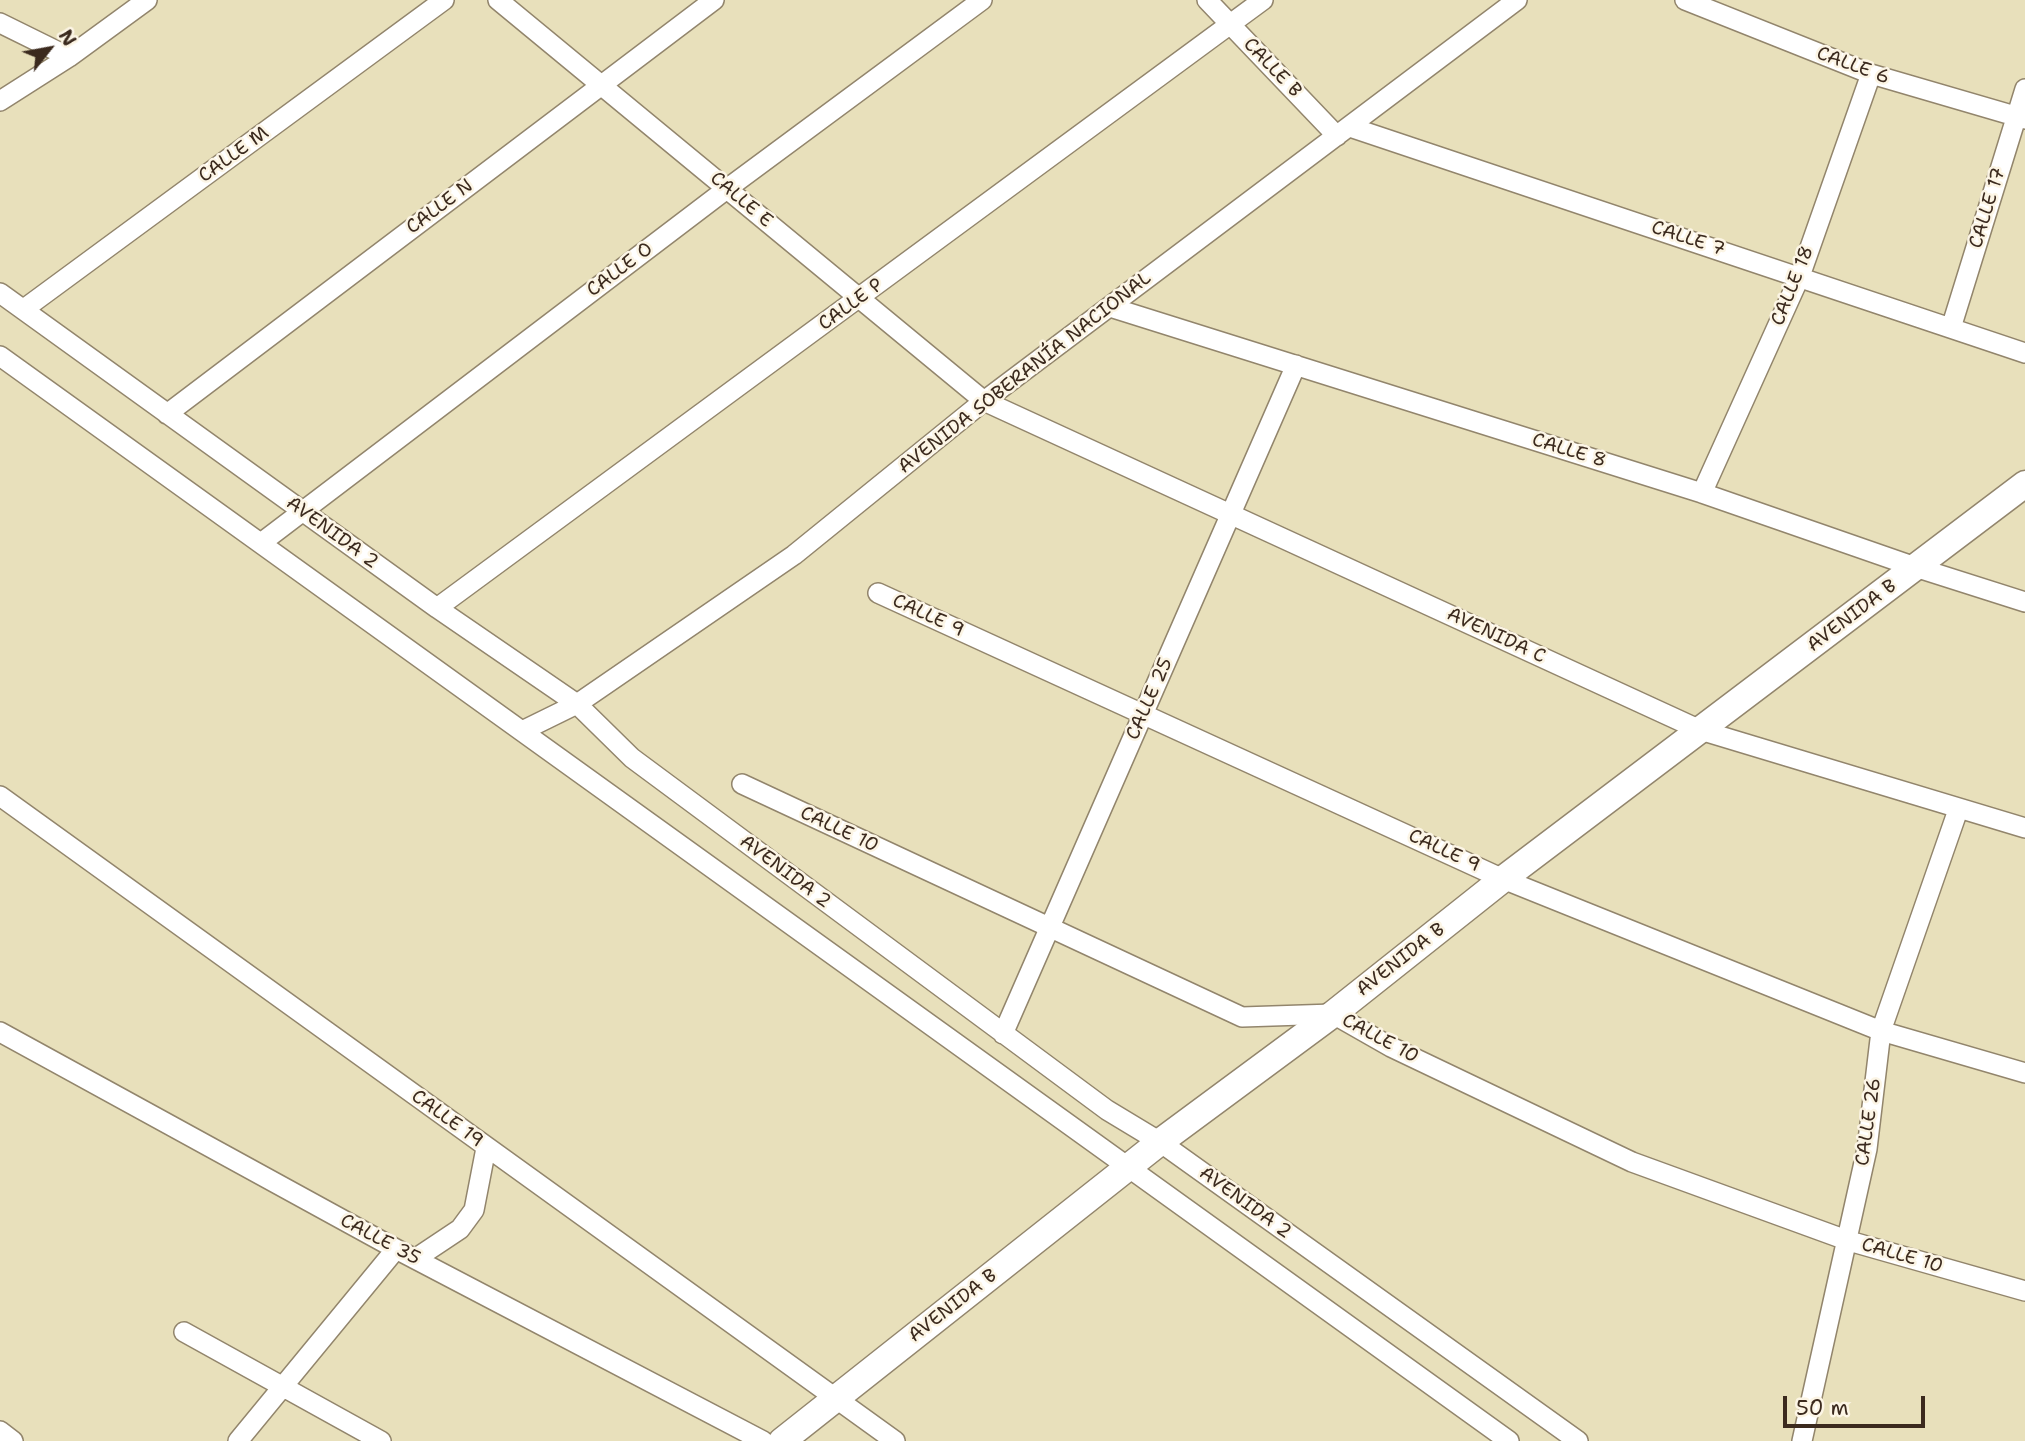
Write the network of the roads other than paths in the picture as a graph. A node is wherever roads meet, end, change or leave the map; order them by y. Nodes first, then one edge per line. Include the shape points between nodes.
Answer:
1 (147, 0) edge
2 (443, 0) edge
3 (498, 0) edge
4 (714, 0) edge
5 (982, 0) edge
6 (1207, 0) edge
7 (1263, 0) edge
8 (1517, 0) edge
9 (1685, 0) edge
10 (0, 23) edge
11 (1231, 25) junction
12 (69, 57) junction
13 (1871, 74) junction
14 (601, 85) junction
15 (2025, 89) edge
16 (0, 101) edge
17 (2021, 118) edge
18 (1344, 132) junction
19 (728, 188) junction
20 (1800, 276) junction
21 (0, 293) edge
22 (859, 300) junction
23 (1110, 307) junction
24 (24, 309) junction
25 (1951, 328) junction
26 (2025, 353) edge
27 (0, 356) edge
28 (1296, 365) junction
29 (984, 401) junction
30 (167, 414) junction
31 (2025, 484) edge
32 (1702, 493) junction
33 (300, 511) junction
34 (1231, 514) junction
35 (261, 543) junction
36 (1915, 567) junction
37 (878, 593) dead end
38 (2025, 602) edge
39 (436, 608) junction
40 (577, 704) junction
41 (1143, 714) junction
42 (1700, 730) junction
43 (522, 731) junction
44 (742, 784) dead end
45 (0, 796) edge
46 (1958, 810) junction
47 (2025, 828) edge
48 (1503, 878) junction
49 (1049, 928) junction
50 (1333, 1014) junction
51 (1881, 1031) junction
52 (0, 1032) edge
53 (1003, 1034) junction
54 (2025, 1073) edge
55 (1160, 1142) junction
56 (486, 1148) junction
57 (1128, 1167) junction
58 (1847, 1240) junction
59 (396, 1249) junction
60 (415, 1259) junction
61 (2025, 1292) edge
62 (184, 1332) dead end
63 (283, 1387) junction
64 (835, 1400) junction
65 (0, 1431) edge
66 (13, 1441) edge
67 (238, 1441) edge
68 (381, 1441) edge
69 (763, 1441) edge
70 (782, 1441) edge
71 (895, 1441) edge
72 (1509, 1441) edge
73 (1578, 1441) edge
74 (1802, 1441) edge

1 - 12 street
2 - 24 street, CALLE M
3 - 14 street, CALLE E
4 - 14 street, CALLE N
5 - 19 street, CALLE O
6 - 11 street, CALLE B
7 - 11 street, CALLE P
8 - 18 street, AVENIDA SOBERANÍA NACIONAL
9 - 13 street, CALLE 6
10 - 12 street
11 - 18 street, CALLE B
11 - 22 street, CALLE P
12 - 16 street
13 - 17 street, CALLE 6
13 - 20 street, CALLE 18
14 - 19 street, CALLE E
14 - 30 street, CALLE N
15 - 17 street, CALLE 17
17 - 25 street, CALLE 17
18 - 20 street, CALLE 7
18 - 23 street, AVENIDA SOBERANÍA NACIONAL
19 - 22 street, CALLE E
19 - 33 street, CALLE O
20 - 25 street, CALLE 7
20 - 32 street, CALLE 18
21 - 24 street, AVENIDA 2
22 - 29 street, CALLE E
22 - 39 street, CALLE P
23 - 28 street, CALLE 8
23 - 29 street, AVENIDA SOBERANÍA NACIONAL
24 - 30 street, AVENIDA 2
25 - 26 street, CALLE 7
27 - 35 street, AVENIDA 2
28 - 32 street, CALLE 8
28 - 34 street, CALLE 25
29 - 34 street, AVENIDA C
29 - 40 street, AVENIDA SOBERANÍA NACIONAL via 794,555
30 - 33 street, AVENIDA 2
31 - 36 street, AVENIDA B
32 - 36 street, CALLE 8
33 - 35 street, CALLE O
33 - 39 street, AVENIDA 2
34 - 41 street, CALLE 25
34 - 42 street, AVENIDA C
35 - 43 street, AVENIDA 2
36 - 38 street, CALLE 8
36 - 42 street, AVENIDA B
37 - 41 street, CALLE 9
39 - 40 street, AVENIDA 2
40 - 43 street, AVENIDA SOBERANÍA NACIONAL
40 - 53 street, AVENIDA 2 via 632,758
41 - 48 street, CALLE 9
41 - 49 street, CALLE 25
42 - 46 street, AVENIDA C
42 - 48 street, AVENIDA B
43 - 57 street, AVENIDA 2
44 - 49 street, CALLE 10
45 - 56 street, CALLE 19
46 - 47 street, AVENIDA C
46 - 51 street, CALLE 26
48 - 50 street, AVENIDA B
48 - 51 street, CALLE 9
49 - 50 street, CALLE 10 via 1242,1017
49 - 53 street, CALLE 25
50 - 55 street, AVENIDA B
50 - 58 street, CALLE 10 via 1391,1047 1632,1162
51 - 54 street, CALLE 9
51 - 58 street, CALLE 26 via 1867,1149
52 - 59 street, CALLE 35
53 - 55 street, AVENIDA 2 via 1107,1110
55 - 57 street, AVENIDA B
55 - 73 street, AVENIDA 2
56 - 60 street via 474,1210 460,1229
56 - 64 street, CALLE 19
57 - 64 street, AVENIDA B
57 - 72 street, AVENIDA 2
58 - 61 street, CALLE 10
58 - 74 street, CALLE 26
59 - 60 street, CALLE 35
59 - 63 street
60 - 69 street, CALLE 35
62 - 63 street
63 - 67 street
63 - 68 street
64 - 70 street, AVENIDA B
64 - 71 street, CALLE 19
65 - 66 street

